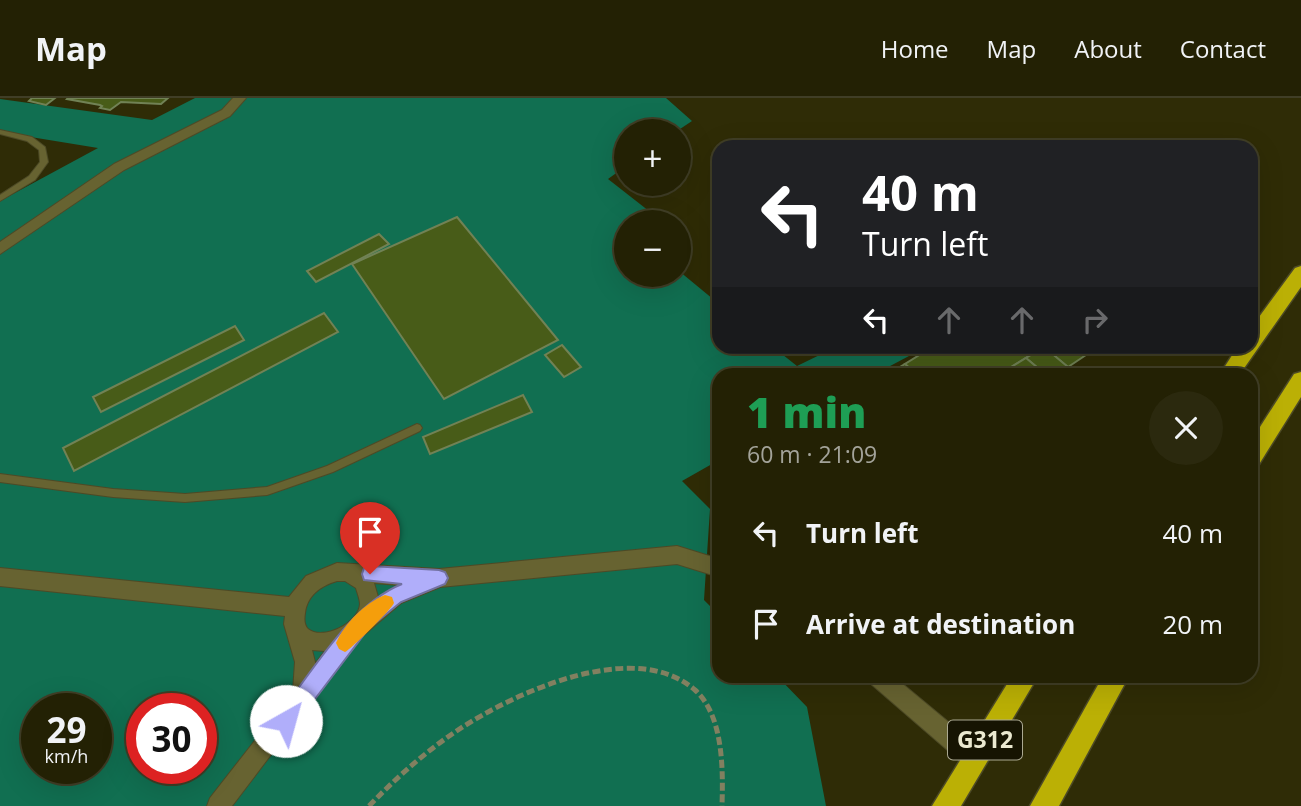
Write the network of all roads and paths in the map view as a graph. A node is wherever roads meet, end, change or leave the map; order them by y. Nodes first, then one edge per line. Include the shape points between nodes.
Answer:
1 (240, 98) edge
2 (0, 132) edge
3 (0, 198) edge
4 (0, 249) edge
5 (1301, 273) edge
6 (1258, 334) edge
7 (1301, 380) edge
8 (417, 429) dead end
9 (1258, 449) edge
10 (0, 478) edge
11 (712, 566) edge
12 (347, 572) junction
13 (0, 577) edge
14 (439, 578) junction
15 (296, 618) junction
16 (358, 627) junction
17 (885, 683) edge
18 (1022, 683) edge
19 (1113, 683) edge
20 (303, 699) junction
21 (974, 758) junction
22 (218, 806) edge
23 (369, 806) edge
24 (722, 806) edge
25 (946, 806) edge
26 (1044, 806) edge

1 - 4 street via 226,113 119,167
2 - 3 lane via 29,139 42,149 44,162 32,178
5 - 6 highway
7 - 9 highway
8 - 10 lane via 330,469 267,491 185,498
11 - 14 street via 677,555
12 - 14 street
12 - 15 street via 315,580 299,597
12 - 16 street via 368,590 368,611
13 - 15 street
14 - 16 street via 394,596
15 - 16 street via 310,641 321,643 332,643
15 - 20 street via 305,662
16 - 20 street
17 - 21 street
18 - 21 highway, G312
19 - 26 highway
20 - 22 street
21 - 25 highway, G312
23 - 24 path via 402,774 472,721 538,689 599,671 636,667 658,670 678,680 695,689 706,704 723,762

